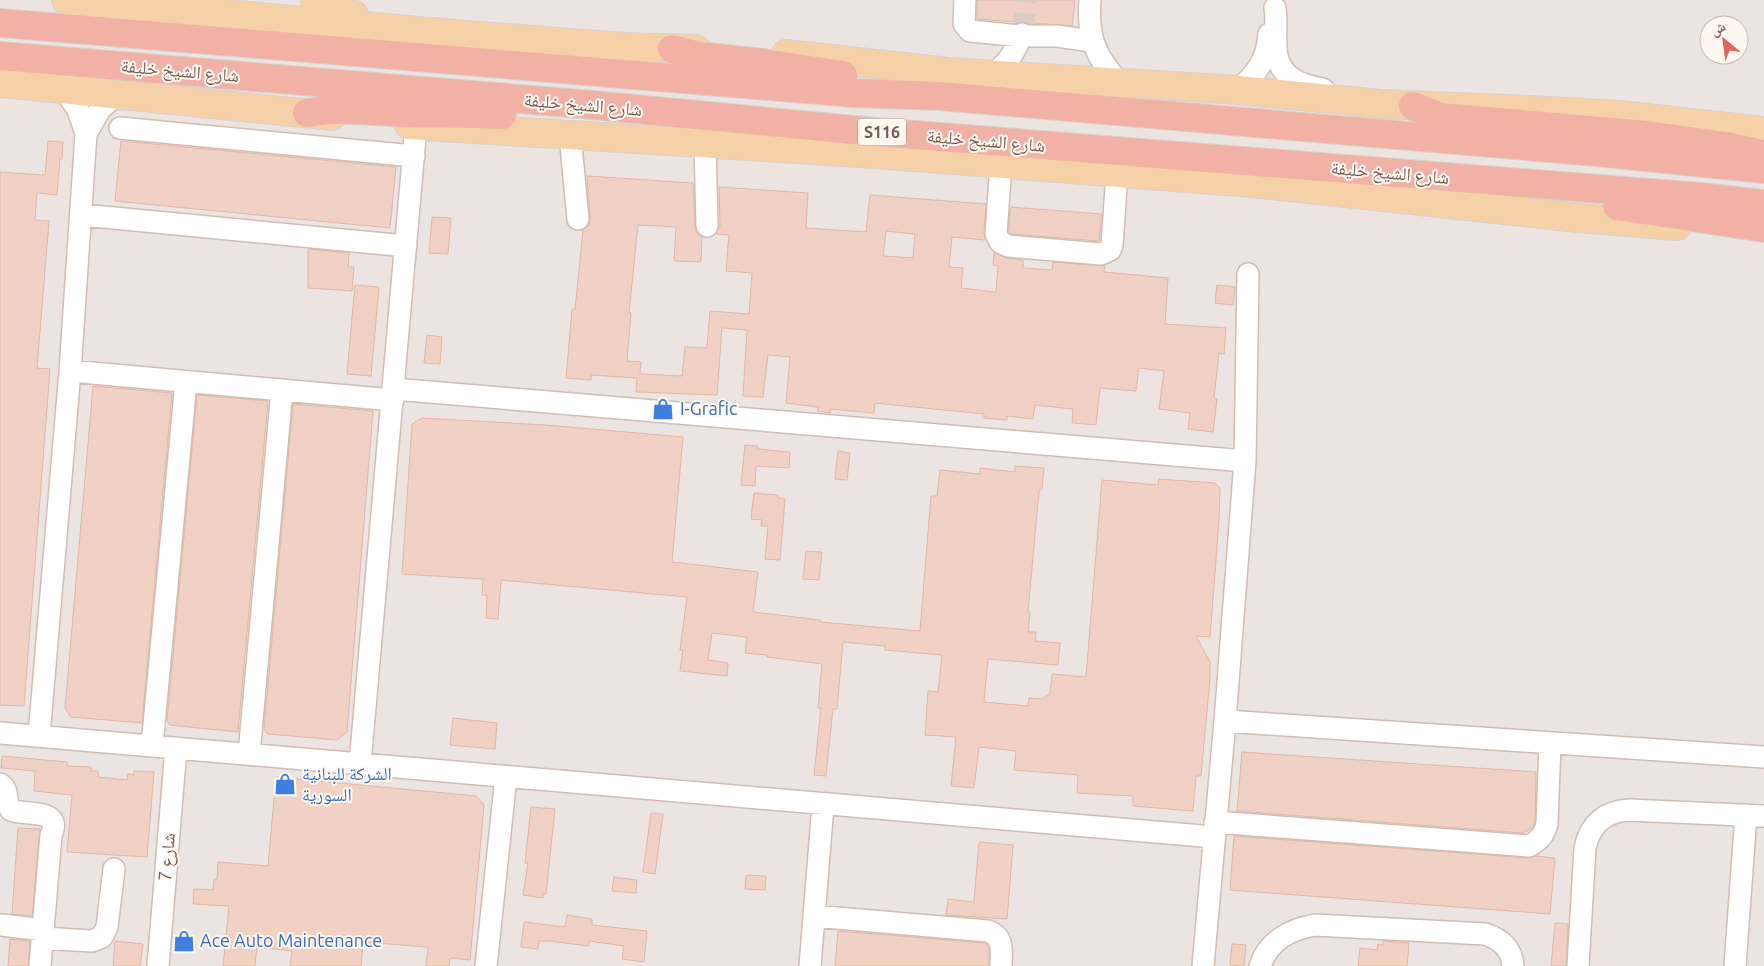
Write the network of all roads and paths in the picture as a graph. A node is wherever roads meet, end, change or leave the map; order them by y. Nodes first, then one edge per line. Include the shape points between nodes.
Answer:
1 (66, 0) edge
2 (315, 0) edge
3 (965, 0) edge
4 (1090, 0) edge
5 (1276, 4) edge
6 (0, 23) edge
7 (442, 33) junction
8 (1022, 35) junction
9 (1092, 41) junction
10 (672, 49) junction
11 (0, 56) edge
12 (991, 74) junction
13 (0, 83) edge
14 (1121, 84) junction
15 (64, 89) junction
16 (1238, 90) junction
17 (119, 93) junction
18 (939, 96) junction
19 (1382, 104) junction
20 (593, 105) junction
21 (1413, 106) junction
22 (306, 112) junction
23 (416, 126) junction
24 (120, 128) dead end
25 (1764, 131) edge
26 (86, 134) junction
27 (570, 135) junction
28 (705, 143) junction
29 (1764, 155) edge
30 (414, 156) junction
31 (997, 164) junction
32 (1764, 169) edge
33 (1117, 173) junction
34 (1509, 182) junction
35 (1764, 204) edge
36 (82, 215) junction
37 (578, 219) dead end
38 (707, 226) dead end
39 (1764, 228) edge
40 (1764, 232) edge
41 (988, 237) dead end
42 (406, 246) junction
43 (1248, 274) dead end
44 (70, 371) junction
45 (186, 382) junction
46 (282, 390) junction
47 (393, 394) junction
48 (1245, 460) junction
49 (1225, 721) junction
50 (0, 733) edge
51 (38, 736) junction
52 (1550, 743) junction
53 (152, 746) junction
54 (176, 748) junction
55 (249, 754) junction
56 (1764, 757) edge
57 (360, 764) junction
58 (506, 777) junction
59 (0, 784) edge
60 (824, 805) junction
61 (1755, 816) edge
62 (1214, 830) junction
63 (114, 869) dead end
64 (814, 916) junction
65 (1, 918) edge
66 (42, 934) junction
67 (40, 966) edge
68 (158, 966) edge
69 (486, 966) edge
70 (810, 966) edge
71 (1001, 966) edge
72 (1202, 966) edge
73 (1260, 966) edge
74 (1514, 966) edge
75 (1578, 966) edge
76 (1735, 966) edge

1 - 7 main road
2 - 7 main road via 351,15 411,22
3 - 8 street via 964,24 970,31
4 - 9 street
5 - 16 street via 1264,60 1258,71
5 - 19 street via 1276,55 1290,78 1308,87 1366,95
6 - 18 highway, شارع الشيخ خليفة / S116 via 854,93
7 - 10 main road
8 - 9 street
8 - 12 street via 1013,55
9 - 14 street via 1104,64
10 - 12 main road via 773,52
10 - 18 highway via 699,56 885,81
11 - 20 highway, شارع الشيخ خليفة / S116
12 - 14 main road
13 - 15 main road
14 - 16 main road
15 - 17 main road
15 - 26 street via 78,110
16 - 19 main road
17 - 22 main road
17 - 26 street via 100,109
18 - 32 highway, شارع الشيخ خليفة / S116 via 1558,148
19 - 21 main road
20 - 22 highway via 530,116 346,109
20 - 34 highway, شارع الشيخ خليفة / S116 via 864,131
21 - 25 main road via 1620,116
21 - 29 highway via 1453,118 1647,135
22 - 23 main road
23 - 27 main road
23 - 30 street
24 - 30 street
26 - 36 street
27 - 28 main road
27 - 37 street
28 - 31 main road
28 - 38 street
30 - 42 street
31 - 33 main road
31 - 33 street via 996,234 1000,242 1008,246 1101,254 1110,250 1112,245
31 - 41 street
33 - 40 main road
34 - 35 highway, شارع الشيخ خليفة / S116
34 - 39 highway via 1552,197
36 - 42 street
36 - 44 street
42 - 47 street
43 - 48 street
44 - 45 street
44 - 51 street
45 - 46 street
45 - 53 street
46 - 47 street
46 - 55 street
47 - 48 street
47 - 57 street
48 - 49 street
49 - 52 street
49 - 62 street
50 - 51 street
51 - 53 street
52 - 56 street
52 - 62 street via 1547,824 1544,834 1529,846
53 - 54 street
54 - 55 street
54 - 68 street, شارع 7
55 - 57 street
57 - 58 street
58 - 60 street
58 - 69 street
59 - 66 street via 6,790 11,810 42,814 52,822
60 - 62 street
60 - 64 street
61 - 75 street via 1618,810 1599,820 1592,828 1585,848
61 - 76 street
62 - 72 street
63 - 66 street via 107,927 102,937 92,941
64 - 70 street
64 - 71 street via 988,931 998,936 1001,942
65 - 66 street
66 - 67 street
73 - 74 street via 1268,950 1278,940 1289,932 1315,925 1485,934 1501,941

